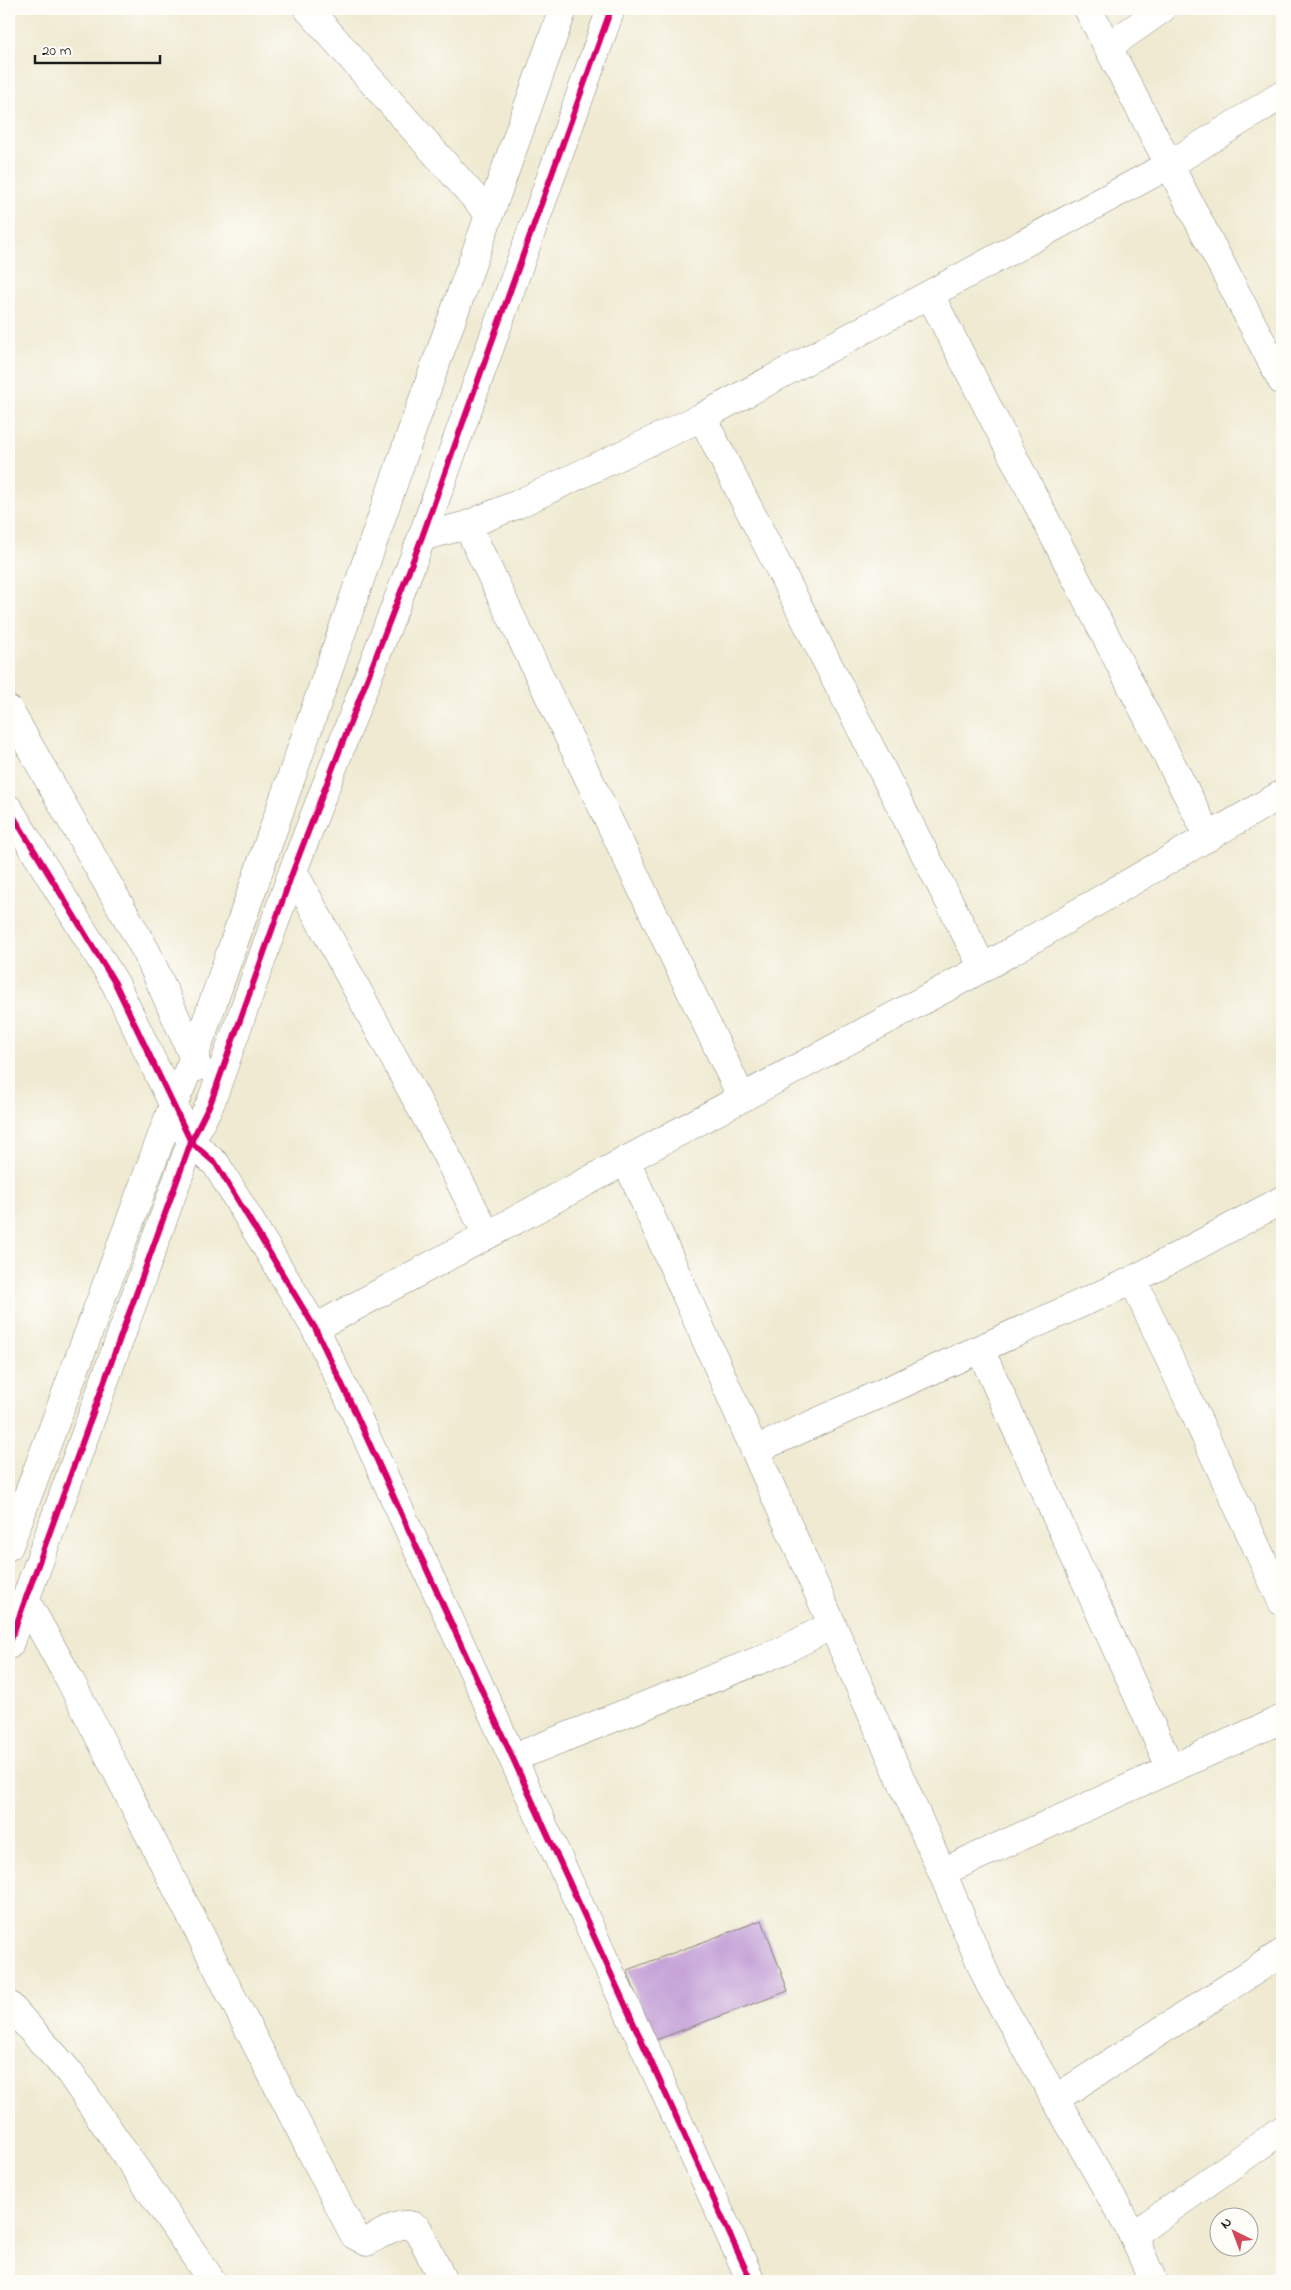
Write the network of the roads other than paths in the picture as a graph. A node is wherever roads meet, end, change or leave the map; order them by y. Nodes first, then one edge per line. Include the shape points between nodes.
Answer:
1 (308, 9) edge
2 (611, 9) edge
3 (1088, 9) edge
4 (1162, 9) edge
5 (565, 10) edge
6 (1108, 47) junction
7 (1282, 95) edge
8 (1169, 166) junction
9 (489, 214) junction
10 (930, 295) junction
11 (1282, 381) edge
12 (702, 417) junction
13 (467, 525) junction
14 (422, 537) junction
15 (9, 710) edge
16 (1282, 794) edge
17 (9, 809) edge
18 (1209, 837) junction
19 (293, 871) junction
20 (983, 968) junction
21 (194, 1057) junction
22 (742, 1098) junction
23 (212, 1102) junction
24 (174, 1103) junction
25 (191, 1142) junction
26 (626, 1160) junction
27 (216, 1164) junction
28 (1282, 1200) edge
29 (487, 1235) junction
30 (1133, 1280) junction
31 (315, 1328) junction
32 (980, 1349) junction
33 (755, 1450) junction
34 (9, 1546) edge
35 (25, 1599) junction
36 (1282, 1602) edge
37 (832, 1625) junction
38 (9, 1645) edge
39 (1282, 1719) edge
40 (513, 1758) junction
41 (1171, 1769) junction
42 (942, 1872) junction
43 (1282, 1953) edge
44 (9, 2005) edge
45 (1055, 2099) junction
46 (1282, 2130) edge
47 (1133, 2234) junction
48 (212, 2281) edge
49 (443, 2281) edge
50 (751, 2281) edge
51 (1153, 2281) edge

1 - 9 street
2 - 14 street
3 - 6 street
4 - 6 street
5 - 9 street
6 - 8 street
7 - 8 street
8 - 10 street
8 - 11 street
9 - 21 street
10 - 12 street
10 - 18 street
12 - 13 street
12 - 20 street
13 - 14 street
13 - 22 street
14 - 19 street
15 - 21 street via 147,953
16 - 18 street
17 - 24 street via 115,983
18 - 20 street
19 - 23 street
19 - 29 street
20 - 22 street
21 - 23 street
21 - 24 street
22 - 26 street
23 - 25 street
23 - 27 street
24 - 25 street
24 - 34 street
25 - 27 street
25 - 35 street
26 - 29 street
26 - 33 street
27 - 31 street
28 - 30 street
29 - 31 street
30 - 32 street
30 - 36 street
31 - 40 street
32 - 33 street
32 - 41 street
33 - 37 street
35 - 38 street
35 - 49 street via 71,1682 354,2235 367,2242 406,2223 413,2224
37 - 40 street via 782,1652
37 - 42 street
39 - 41 street
40 - 50 street
41 - 42 street
42 - 45 street via 989,1983
43 - 45 street
44 - 48 street via 70,2073
45 - 47 street
46 - 47 street
47 - 51 street

